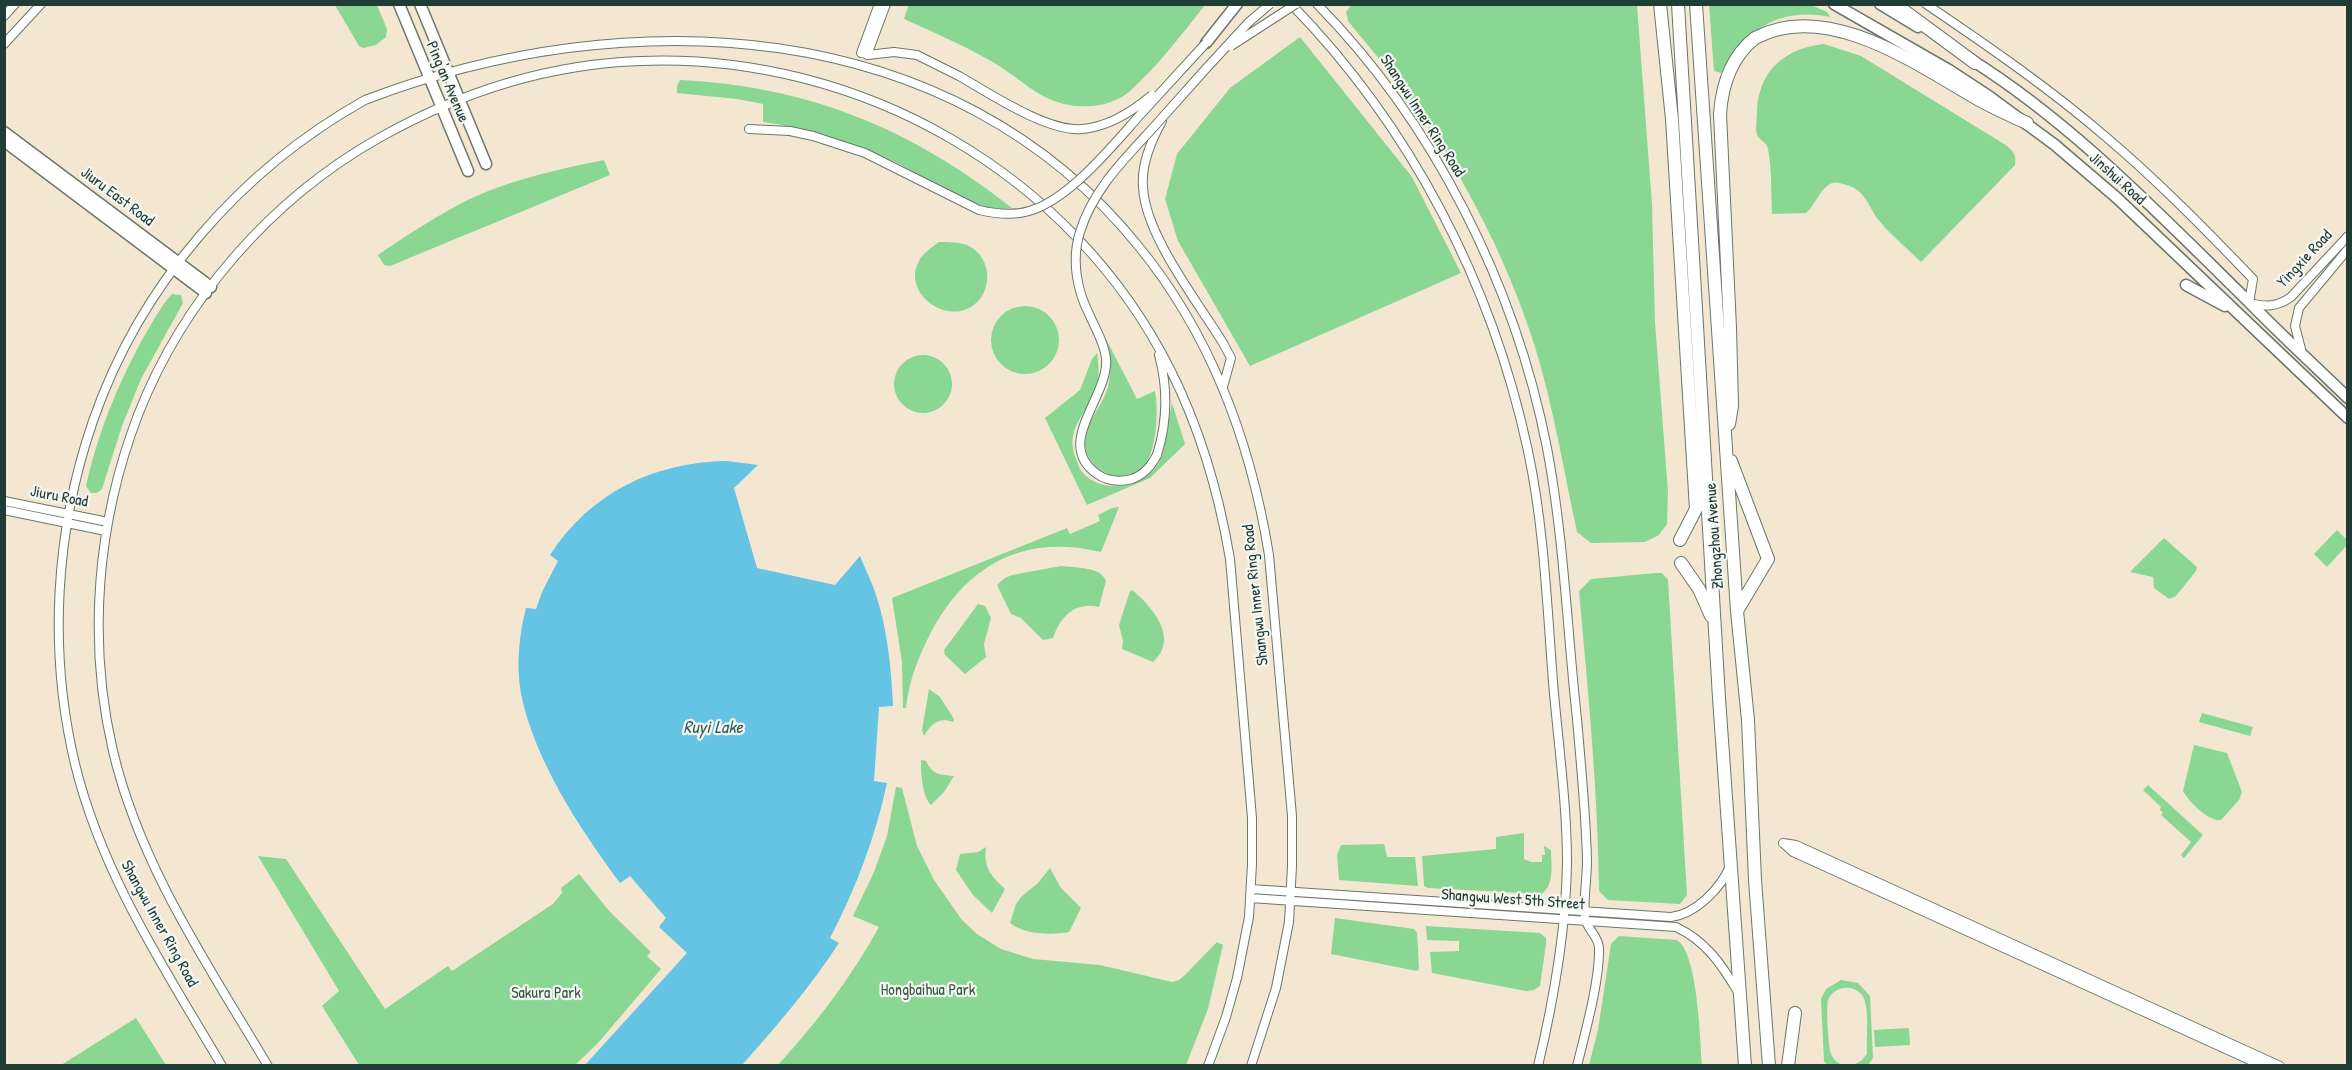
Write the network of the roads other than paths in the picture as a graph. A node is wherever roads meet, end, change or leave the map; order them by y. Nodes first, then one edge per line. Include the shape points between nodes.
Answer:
1 (15, 4) edge
2 (41, 4) edge
3 (399, 4) edge
4 (420, 4) edge
5 (879, 4) edge
6 (886, 4) edge
7 (1237, 4) edge
8 (1244, 4) edge
9 (1270, 4) edge
10 (1291, 4) edge
11 (1296, 4) edge
12 (1317, 4) edge
13 (1660, 4) edge
14 (1678, 4) edge
15 (1696, 4) edge
16 (1828, 4) edge
17 (1834, 4) edge
18 (1880, 4) edge
19 (1896, 4) edge
20 (1926, 4) edge
21 (4, 16) edge
22 (1857, 18) junction
23 (1206, 43) junction
24 (4, 44) edge
25 (851, 50) dead end
26 (864, 54) junction
27 (1219, 54) junction
28 (448, 60) junction
29 (1975, 63) junction
30 (891, 64) dead end
31 (425, 69) junction
32 (1177, 74) junction
33 (948, 89) dead end
34 (459, 99) junction
35 (441, 106) junction
36 (1166, 113) junction
37 (1678, 120) junction
38 (2027, 123) junction
39 (749, 129) dead end
40 (4, 132) edge
41 (4, 141) edge
42 (486, 164) dead end
43 (468, 171) dead end
44 (2348, 236) edge
45 (2348, 249) edge
46 (177, 266) junction
47 (2186, 285) dead end
48 (209, 290) junction
49 (2249, 303) junction
50 (2239, 313) junction
51 (1156, 343) junction
52 (2302, 354) junction
53 (1223, 387) junction
54 (2348, 398) edge
55 (2348, 418) edge
56 (1726, 449) junction
57 (4, 501) edge
58 (4, 510) edge
59 (68, 519) junction
60 (107, 526) junction
61 (1680, 540) dead end
62 (1681, 563) dead end
63 (1737, 611) junction
64 (1715, 624) junction
65 (1731, 863) junction
66 (1250, 893) junction
67 (1291, 896) junction
68 (1564, 915) junction
69 (1585, 916) junction
70 (1741, 996) junction
71 (1795, 1013) dead end
72 (222, 1065) edge
73 (268, 1065) edge
74 (1208, 1065) edge
75 (1251, 1065) edge
76 (1538, 1065) edge
77 (1577, 1065) edge
78 (1745, 1065) edge
79 (1769, 1065) edge
80 (1788, 1065) edge
81 (2263, 1065) edge
82 (2280, 1065) edge

1 - 21 street
2 - 24 street
3 - 31 main road, Ping'an Avenue
4 - 28 main road, Ping'an Avenue
5 - 26 street
6 - 26 street
7 - 23 main road
8 - 23 street
9 - 27 street, bridge
10 - 68 street, Shangwu Inner Ring Road via 1350,68 1419,170 1465,259 1508,374 1528,451 1541,549 1564,804
11 - 27 street, bridge
12 - 69 street, Shangwu Inner Ring Road via 1364,57 1438,165 1483,252 1520,348 1556,500 1582,776
13 - 37 highway
14 - 37 highway, Zhongzhou Avenue
15 - 56 highway, Zhongzhou Avenue
16 - 22 main road
17 - 22 main road, Jinshui Road
18 - 29 main road, Jinshui Road
19 - 29 highway
20 - 49 street via 2041,84 2106,136 2178,202 2253,279
22 - 38 main road, Jinshui Road via 1949,70
23 - 32 street, bridge
25 - 26 street
26 - 30 street
26 - 32 street, bridge via 917,55 1028,114 1070,129 1111,121 1140,105
27 - 36 street, bridge
28 - 31 street, Shangwu Inner Ring Road
28 - 34 main road, Ping'an Avenue
29 - 49 main road, Jinshui Road via 2096,155
31 - 35 main road, Ping'an Avenue
31 - 46 street, Shangwu Inner Ring Road via 348,110 288,151 230,202
32 - 39 street, bridge via 1103,156 1061,194 1030,211 1015,214 979,210 866,153 813,136
33 - 53 street, Shangwu Inner Ring Road via 1047,154 1108,211 1172,293
34 - 35 street, Shangwu Inner Ring Road
34 - 42 main road, Ping'an Avenue
34 - 51 street, Shangwu Inner Ring Road via 545,74 637,61 733,64 844,89 930,125 1022,185 1099,261
35 - 43 main road, Ping'an Avenue
35 - 48 street, Shangwu Inner Ring Road via 369,144 313,183 259,230
36 - 51 street, bridge via 1105,181 1079,232 1076,262 1081,294 1102,342 1106,363 1100,391 1081,433 1081,445 1084,459 1108,479 1126,481 1146,471 1157,455 1166,407 1163,368
36 - 53 street via 1146,158 1143,189 1159,238 1231,358
37 - 61 highway via 1696,509
37 - 64 highway, Zhongzhou Avenue
38 - 50 main road, Jinshui Road via 2117,198
38 - 56 highway via 1975,98 1861,32 1833,23 1815,20 1784,24 1760,35 1738,55 1724,86 1720,114 1731,328 1732,406
40 - 46 main road, Jiuru East Road
41 - 46 main road, Jiuru East Road
44 - 49 street, Yingxie Road via 2283,303 2266,307
45 - 52 street, Yingxie Road via 2300,308 2295,327
46 - 48 main road, Jiuru East Road
46 - 59 street, Shangwu Inner Ring Road via 136,327 107,384 84,449
47 - 50 main road
48 - 60 street, Shangwu Inner Ring Road via 171,347 144,400 124,456
49 - 52 main road, Jinshui Road
50 - 55 main road, Jinshui Road
51 - 66 street, Shangwu Inner Ring Road via 1198,434 1224,523 1252,818
52 - 54 main road, Jinshui Road
53 - 67 street, Shangwu Inner Ring Road via 1255,481 1269,555 1292,816
56 - 63 highway, Zhongzhou Avenue
56 - 63 highway via 1768,559
57 - 59 street, Jiuru Road
58 - 59 street, Jiuru Road
59 - 60 street, Jiuru Road
59 - 72 street, Shangwu Inner Ring Road via 60,592 60,656 65,711 84,798 103,852 131,912
60 - 73 street, Shangwu Inner Ring Road via 100,594 100,666 109,733 123,787 140,837 167,894
62 - 64 highway via 1700,589
63 - 79 highway, Zhongzhou Avenue via 1748,720
64 - 65 highway, Zhongzhou Avenue
65 - 69 street, Shangwu West 5th Street via 1717,887 1679,916
65 - 70 highway, Zhongzhou Avenue
66 - 67 street, Shangwu West 5th Street
66 - 74 street, Shangwu Inner Ring Road via 1237,978
67 - 68 street, Shangwu West 5th Street
67 - 75 street, Shangwu Inner Ring Road via 1276,988
68 - 69 street, Shangwu West 5th Street
68 - 76 street, Shangwu Inner Ring Road
69 - 70 street, Shangwu West 5th Street via 1685,931 1718,960
69 - 77 street, Shangwu Inner Ring Road via 1599,944
70 - 78 highway, Zhongzhou Avenue
71 - 80 highway
81 - 82 street via 1793,852 1783,843 1796,845

